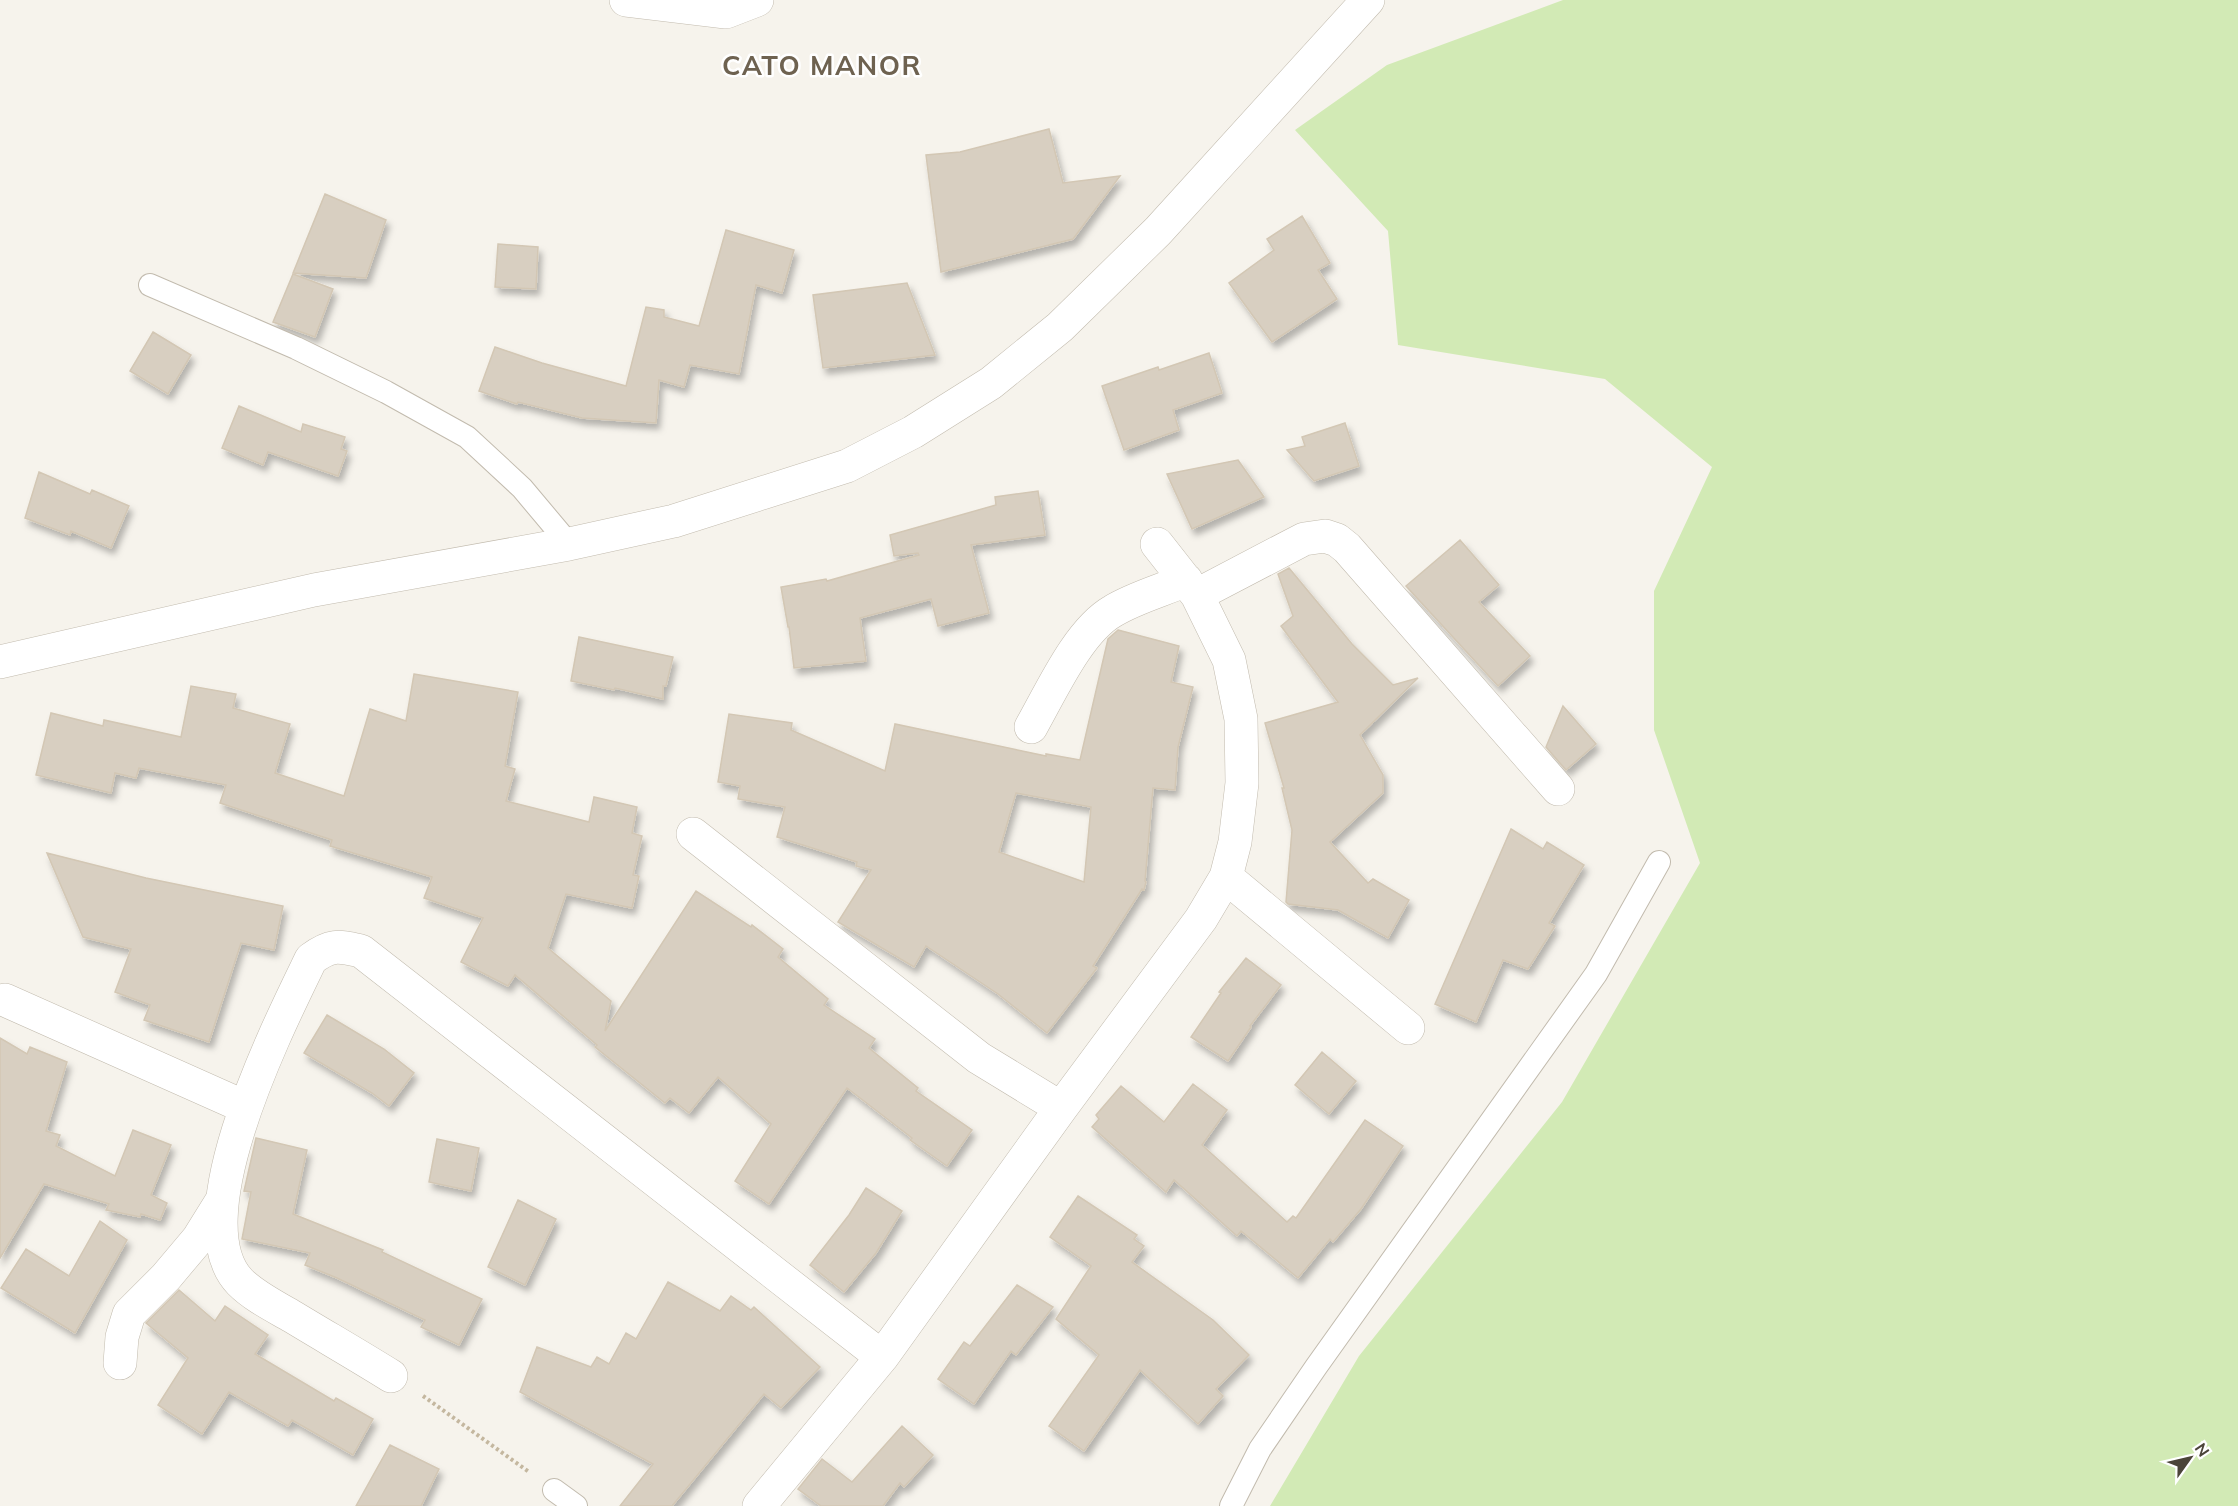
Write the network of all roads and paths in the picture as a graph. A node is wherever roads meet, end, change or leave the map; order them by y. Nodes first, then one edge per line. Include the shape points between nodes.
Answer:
1 (626, 0) edge
2 (757, 0) edge
3 (1368, 0) edge
4 (150, 285) dead end
5 (569, 544) junction
6 (1157, 544) dead end
7 (1192, 587) junction
8 (0, 662) edge
9 (1031, 727) dead end
10 (1558, 789) dead end
11 (693, 834) dead end
12 (1659, 862) dead end
13 (1226, 877) junction
14 (5, 1000) dead end
15 (1408, 1028) dead end
16 (245, 1107) junction
17 (1061, 1108) junction
18 (221, 1202) junction
19 (882, 1357) junction
20 (120, 1363) dead end
21 (391, 1376) dead end
22 (419, 1394) dead end
23 (546, 1484) joint
24 (576, 1506) edge
25 (759, 1506) edge
26 (1231, 1506) edge

1 - 2 street via 726,12
3 - 5 street via 1158,231 1060,327 991,383 913,432 847,466 674,521
4 - 5 lane via 296,348 467,437 522,488
5 - 8 street via 314,590
6 - 7 street
7 - 9 street via 1113,611 1094,626
7 - 10 street via 1304,539 1325,536 1337,540
7 - 13 street via 1229,660 1241,718 1242,783
11 - 17 street via 979,1058
12 - 26 lane via 1596,974 1316,1367 1260,1449
13 - 15 street
13 - 17 street via 1201,919
14 - 16 street
16 - 18 street
16 - 19 street via 311,959 324,949 340,946 362,951
17 - 19 street
18 - 20 street via 198,1239 129,1314
18 - 21 street via 222,1246 228,1265 240,1282
19 - 25 street
22 - 23 path
23 - 24 lane

